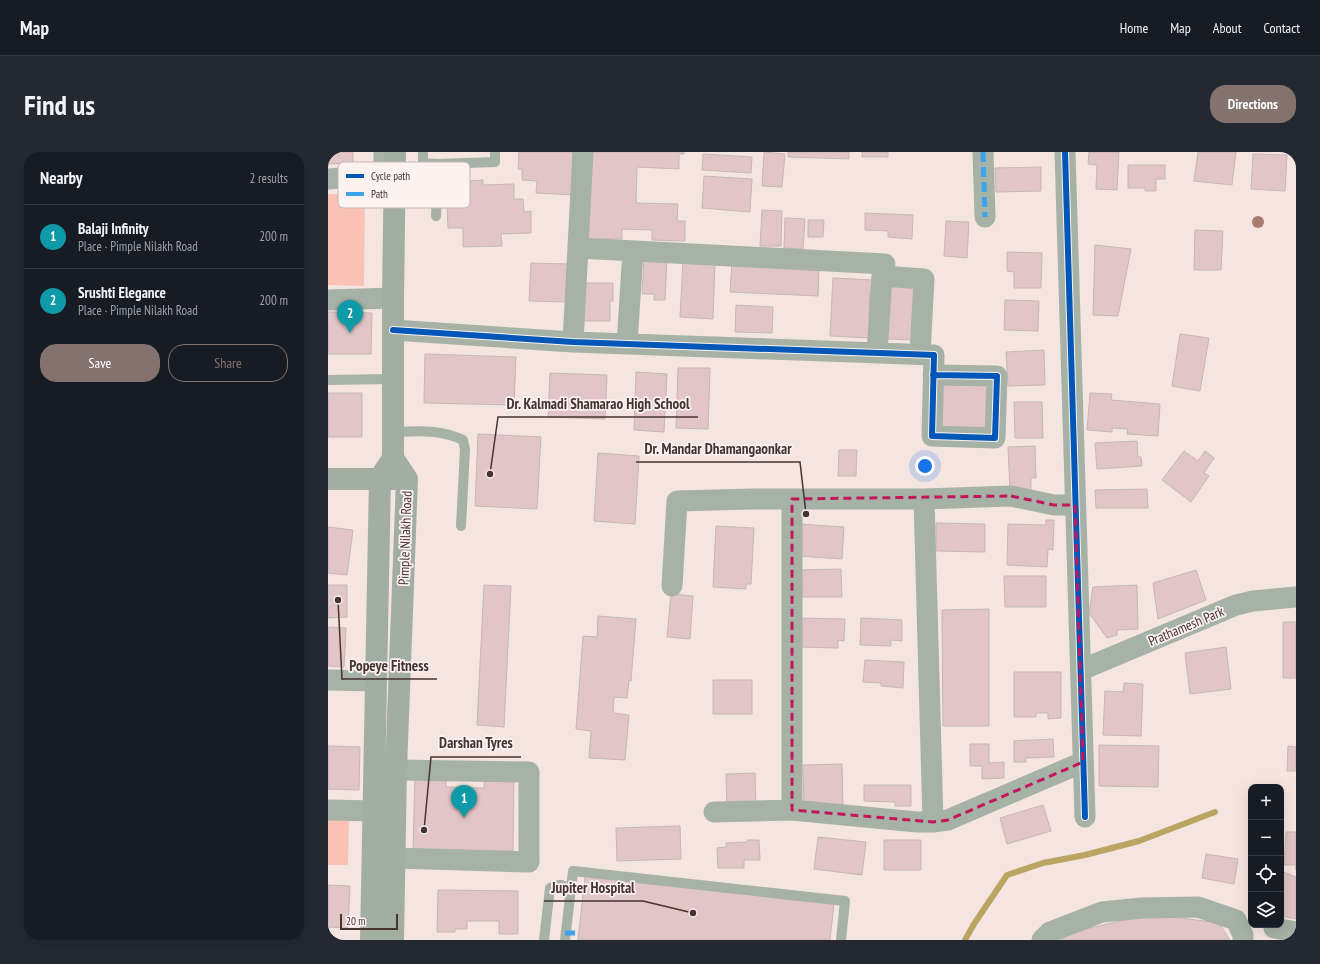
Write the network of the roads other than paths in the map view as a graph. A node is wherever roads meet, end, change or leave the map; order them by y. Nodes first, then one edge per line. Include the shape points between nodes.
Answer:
1 (384, 152) edge
2 (395, 152) edge
3 (495, 152) edge
4 (583, 152) edge
5 (983, 152) edge
6 (1065, 152) edge
7 (387, 162) edge
8 (393, 162) edge
9 (470, 163) edge
10 (338, 178) edge
11 (328, 179) edge
12 (391, 208) edge
13 (436, 208) edge
14 (436, 216) dead end
15 (985, 217) dead end
16 (578, 248) junction
17 (633, 251) junction
18 (885, 264) dead end
19 (393, 298) junction
20 (328, 300) edge
21 (393, 330) junction
22 (573, 342) junction
23 (627, 344) junction
24 (877, 353) junction
25 (920, 354) junction
26 (933, 375) dead end
27 (393, 379) junction
28 (328, 380) edge
29 (394, 432) junction
30 (393, 458) junction
31 (380, 478) junction
32 (328, 479) edge
33 (407, 479) junction
34 (792, 499) junction
35 (924, 499) junction
36 (1075, 505) junction
37 (461, 526) dead end
38 (672, 586) dead end
39 (1296, 597) edge
40 (1081, 670) junction
41 (328, 680) edge
42 (376, 681) junction
43 (1084, 762) junction
44 (396, 770) junction
45 (328, 810) edge
46 (792, 810) junction
47 (372, 811) junction
48 (714, 812) dead end
49 (1085, 817) dead end
50 (933, 822) junction
51 (394, 858) junction
52 (571, 891) junction
53 (1274, 928) dead end
54 (1296, 932) edge
55 (371, 940) edge
56 (393, 940) edge
57 (544, 940) edge
58 (565, 940) edge
59 (841, 940) edge
60 (1042, 940) edge
61 (1243, 940) edge

1 - 7 street
2 - 8 main road
3 - 9 lane via 495,162
4 - 16 street
5 - 15 street
6 - 36 street
10 - 11 street
12 - 19 main road
13 - 14 lane
16 - 17 street
16 - 22 street
17 - 18 street
17 - 23 street
19 - 20 street
19 - 21 main road
21 - 22 street
21 - 27 main road
22 - 23 street
23 - 24 street
24 - 25 street
24 - 25 street via 882,276 924,279
25 - 26 street via 934,355
27 - 28 lane
27 - 29 main road
29 - 30 main road
29 - 37 lane via 430,431 462,440 465,449
30 - 31 main road
30 - 33 main road, Pimple Nilakh Road
31 - 32 main road
31 - 33 main road
31 - 42 main road, Pimple Nilakh Road
33 - 44 main road, Pimple Nilakh Road
34 - 35 street
34 - 38 street via 677,501
34 - 46 street
35 - 36 street via 1011,496 1054,505
35 - 50 street
36 - 40 street
39 - 40 street, Prathamesh Park via 1236,605
40 - 43 street
41 - 42 street
42 - 47 main road, Pimple Nilakh Road
43 - 49 street
43 - 50 street via 948,820
44 - 51 main road, Pimple Nilakh Road
44 - 51 street via 529,772 529,862
45 - 47 street
46 - 48 street
46 - 50 street
47 - 55 main road, Pimple Nilakh Road
51 - 56 main road, Pimple Nilakh Road
52 - 57 lane via 565,886 556,885 550,888
52 - 58 lane
52 - 59 lane via 573,871 845,901
53 - 54 street
60 - 61 street via 1050,932 1102,912 1198,907 1236,920

